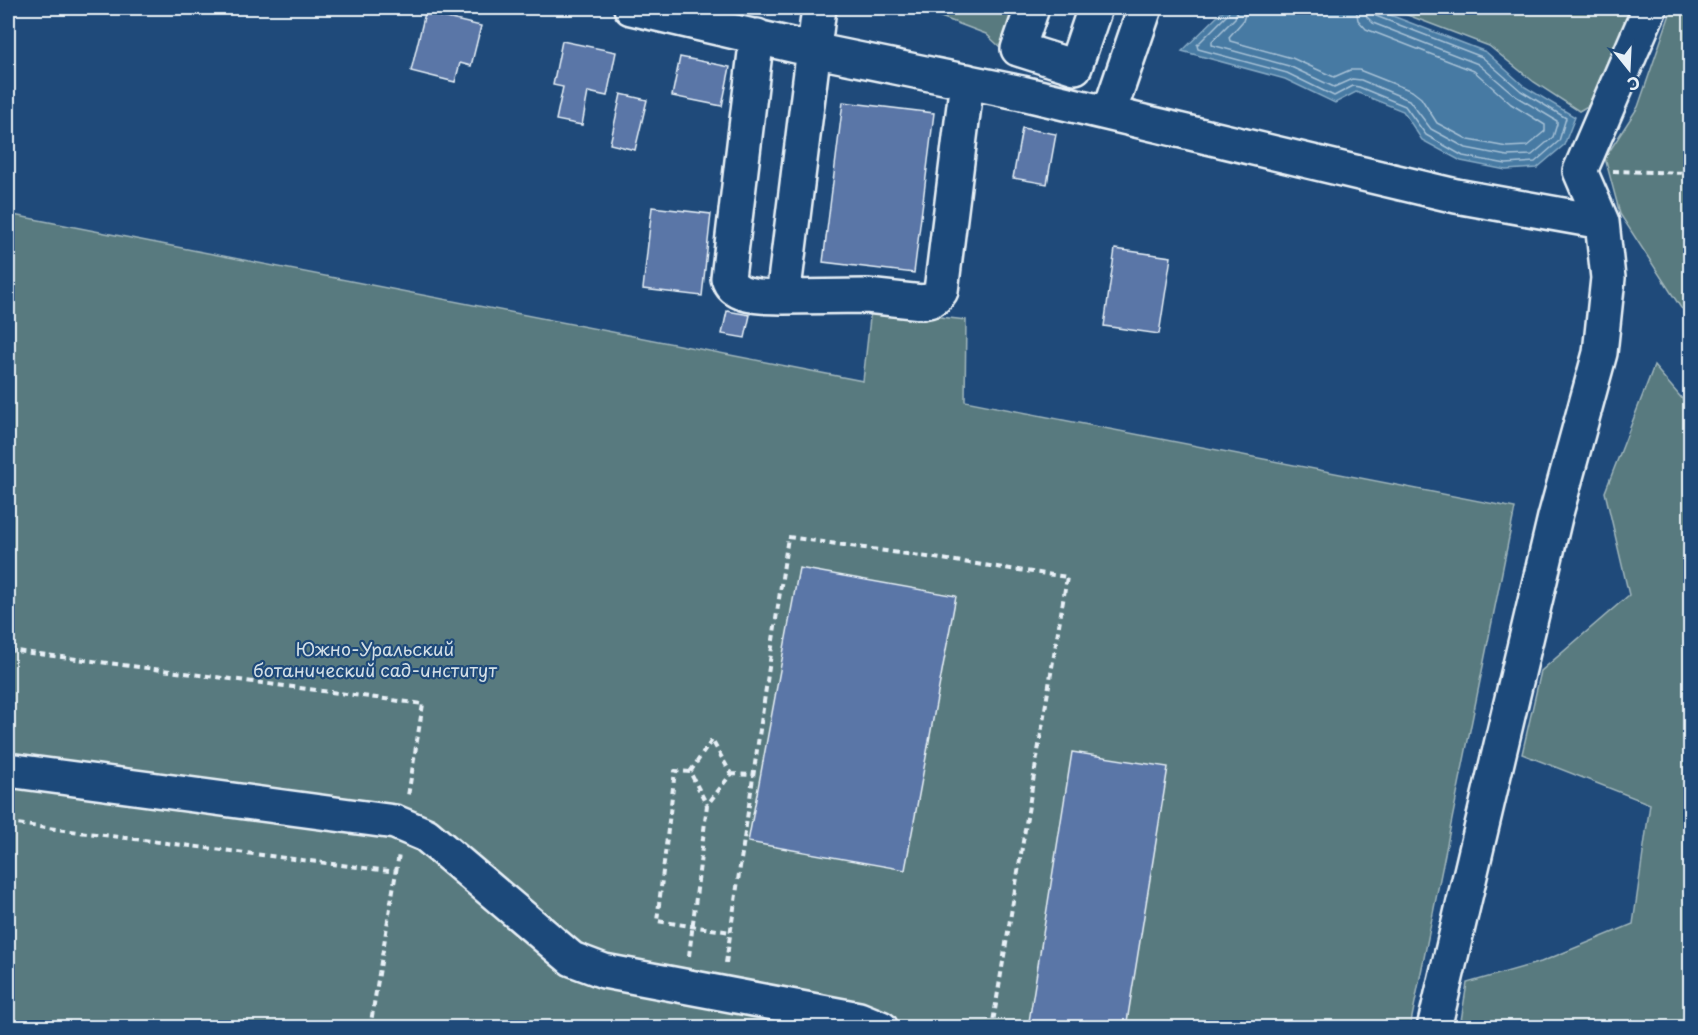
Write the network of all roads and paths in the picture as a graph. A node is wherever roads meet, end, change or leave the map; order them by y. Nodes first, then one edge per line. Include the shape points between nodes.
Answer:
1 (631, 8) edge
2 (819, 8) edge
3 (1032, 8) edge
4 (1095, 8) edge
5 (1145, 8) edge
6 (1650, 8) edge
7 (758, 36) junction
8 (813, 50) junction
9 (967, 81) junction
10 (1109, 113) junction
11 (1580, 171) junction
12 (1690, 172) edge
13 (1602, 222) junction
14 (783, 297) junction
15 (8, 650) edge
16 (8, 770) edge
17 (690, 772) junction
18 (731, 774) junction
19 (754, 775) junction
20 (707, 805) junction
21 (8, 823) edge
22 (403, 826) junction
23 (692, 926) junction
24 (731, 932) junction
25 (685, 987) junction
26 (722, 993) junction
27 (370, 1028) edge
28 (881, 1028) edge
29 (992, 1028) edge
30 (1434, 1028) edge

1 - 7 street
2 - 8 street
3 - 4 street via 1018,49 1075,67
5 - 10 street
6 - 11 street
7 - 8 street
7 - 14 street via 728,278 740,292
8 - 9 street
8 - 14 street
9 - 10 street
9 - 14 street via 938,295 922,302 867,296
10 - 13 street via 1456,196
11 - 12 path
11 - 13 street
13 - 30 street via 1608,278 1600,353 1555,517
15 - 22 path via 423,704
16 - 22 street
17 - 18 path via 712,740
17 - 20 path
17 - 23 path via 675,771 657,921
18 - 19 path
18 - 20 path
19 - 24 path
19 - 29 path via 788,537 1067,577
20 - 23 path
21 - 27 path via 397,872
22 - 25 street via 426,835 572,959 604,971
23 - 24 path
23 - 25 path
24 - 26 path
25 - 26 street
26 - 28 street via 859,1019

